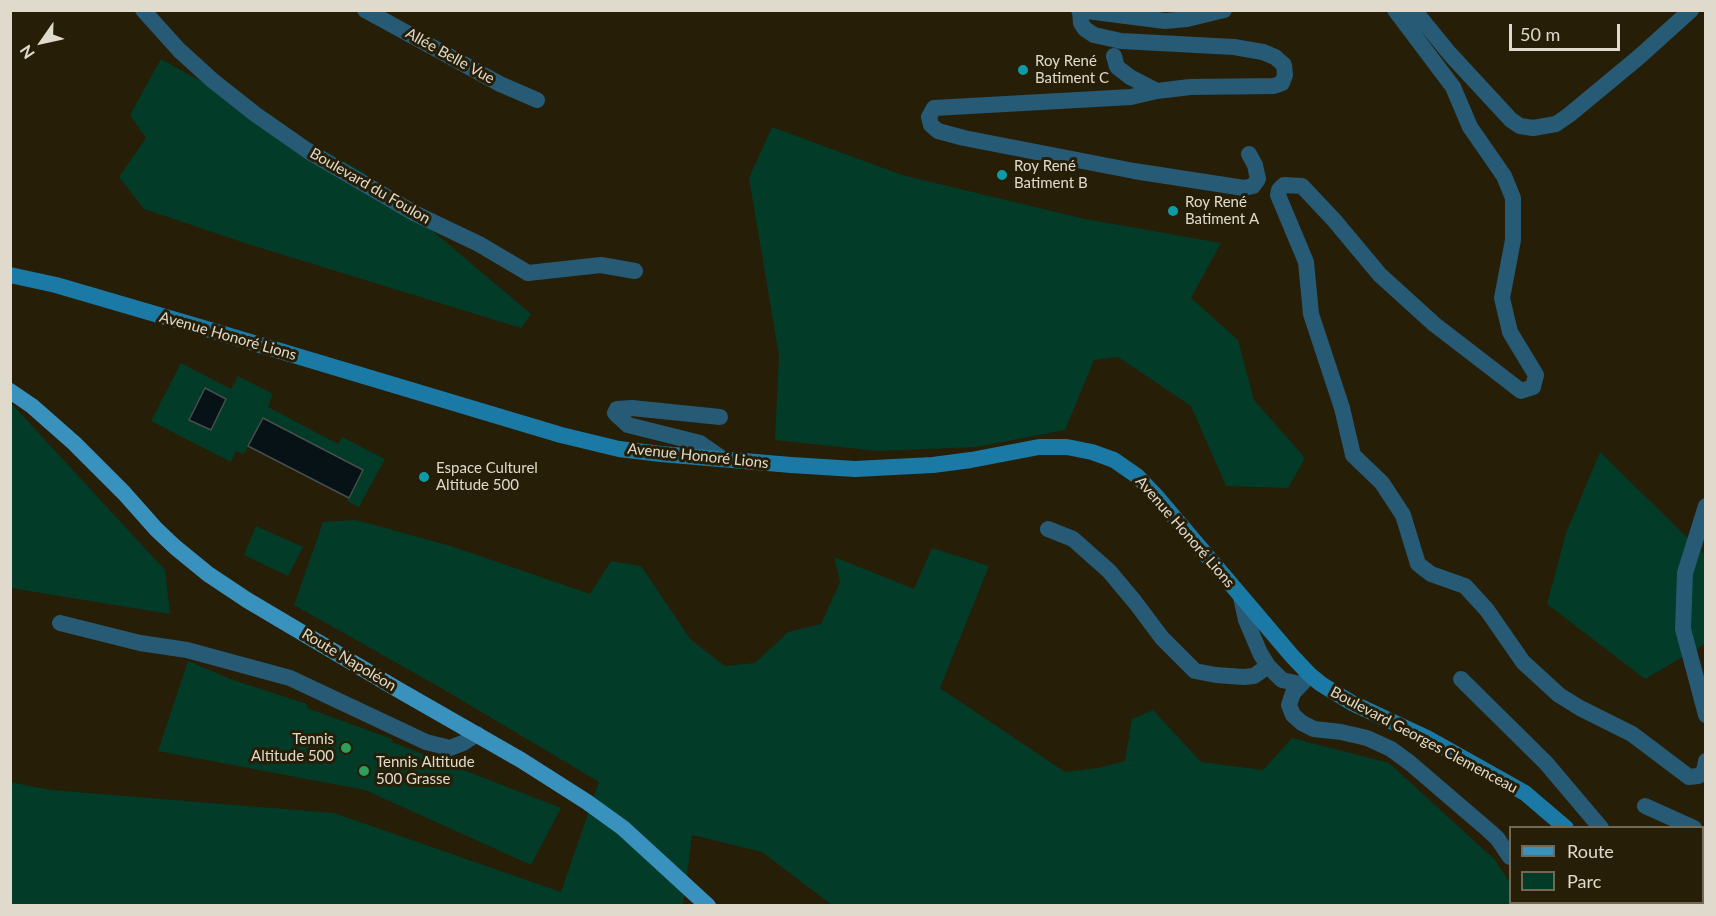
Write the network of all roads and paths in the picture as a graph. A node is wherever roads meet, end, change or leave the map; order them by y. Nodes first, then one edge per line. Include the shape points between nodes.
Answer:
1 (144, 10) edge
2 (365, 10) edge
3 (1224, 10) edge
4 (1395, 10) edge
5 (1414, 10) edge
6 (1691, 10) edge
7 (1080, 11) edge
8 (1114, 56) dead end
9 (1157, 91) junction
10 (537, 100) dead end
11 (1249, 154) dead end
12 (635, 271) dead end
13 (10, 275) edge
14 (10, 391) edge
15 (720, 417) dead end
16 (723, 459) junction
17 (1706, 506) edge
18 (1048, 529) dead end
19 (1241, 597) junction
20 (60, 623) dead end
21 (1268, 666) junction
22 (1461, 679) dead end
23 (1305, 680) junction
24 (1706, 715) edge
25 (477, 734) junction
26 (1706, 761) edge
27 (1645, 806) dead end
28 (1564, 826) edge
29 (1599, 826) edge
30 (1690, 826) edge
31 (1509, 856) edge
32 (708, 906) edge

1 - 12 street, Boulevard du Foulon via 179,50 255,114 308,151 414,213 528,273 601,265
2 - 10 street, Allée Belle Vue
3 - 7 street via 1165,21
4 - 26 street via 1453,87 1470,127 1504,176 1513,198 1513,240 1502,298 1510,332 1536,375 1533,387 1521,391 1434,324 1380,275 1302,186 1284,185 1278,195 1306,262 1311,314 1353,455 1382,483 1403,515 1418,564 1431,574 1465,586 1523,662 1559,695 1632,734 1689,777 1704,772
5 - 6 street via 1511,120 1533,128 1556,124 1569,116
7 - 9 street via 1081,23 1094,35 1263,52 1284,64 1286,75 1282,83 1274,86
8 - 9 street via 1117,67
9 - 11 street via 1131,97 934,108 929,117 938,131 964,138 1244,188 1257,179
13 - 16 main road, Avenue Honoré Lions via 56,285 588,442
14 - 25 main road, Route Napoléon via 74,443 156,529 208,574
15 - 16 street via 632,408 617,409 615,413 628,425 700,443
16 - 19 main road, Avenue Honoré Lions via 855,469 933,465 1039,447 1092,452 1114,460 1137,476
17 - 24 street via 1685,573 1683,628
18 - 21 street via 1073,539 1109,571 1162,638 1195,671 1244,677 1254,676
19 - 21 street via 1246,620
19 - 23 main road, Avenue Honoré Lions
20 - 25 street via 187,650 290,678 426,742 450,748
21 - 23 street via 1282,680
22 - 29 street via 1546,763
23 - 28 main road, Boulevard Georges Clemenceau via 1321,684 1427,738 1525,793
23 - 31 street via 1293,693 1289,705 1302,723 1314,729 1367,738 1391,749 1497,838
25 - 32 main road, Route Napoléon via 548,776 623,828
27 - 30 street

